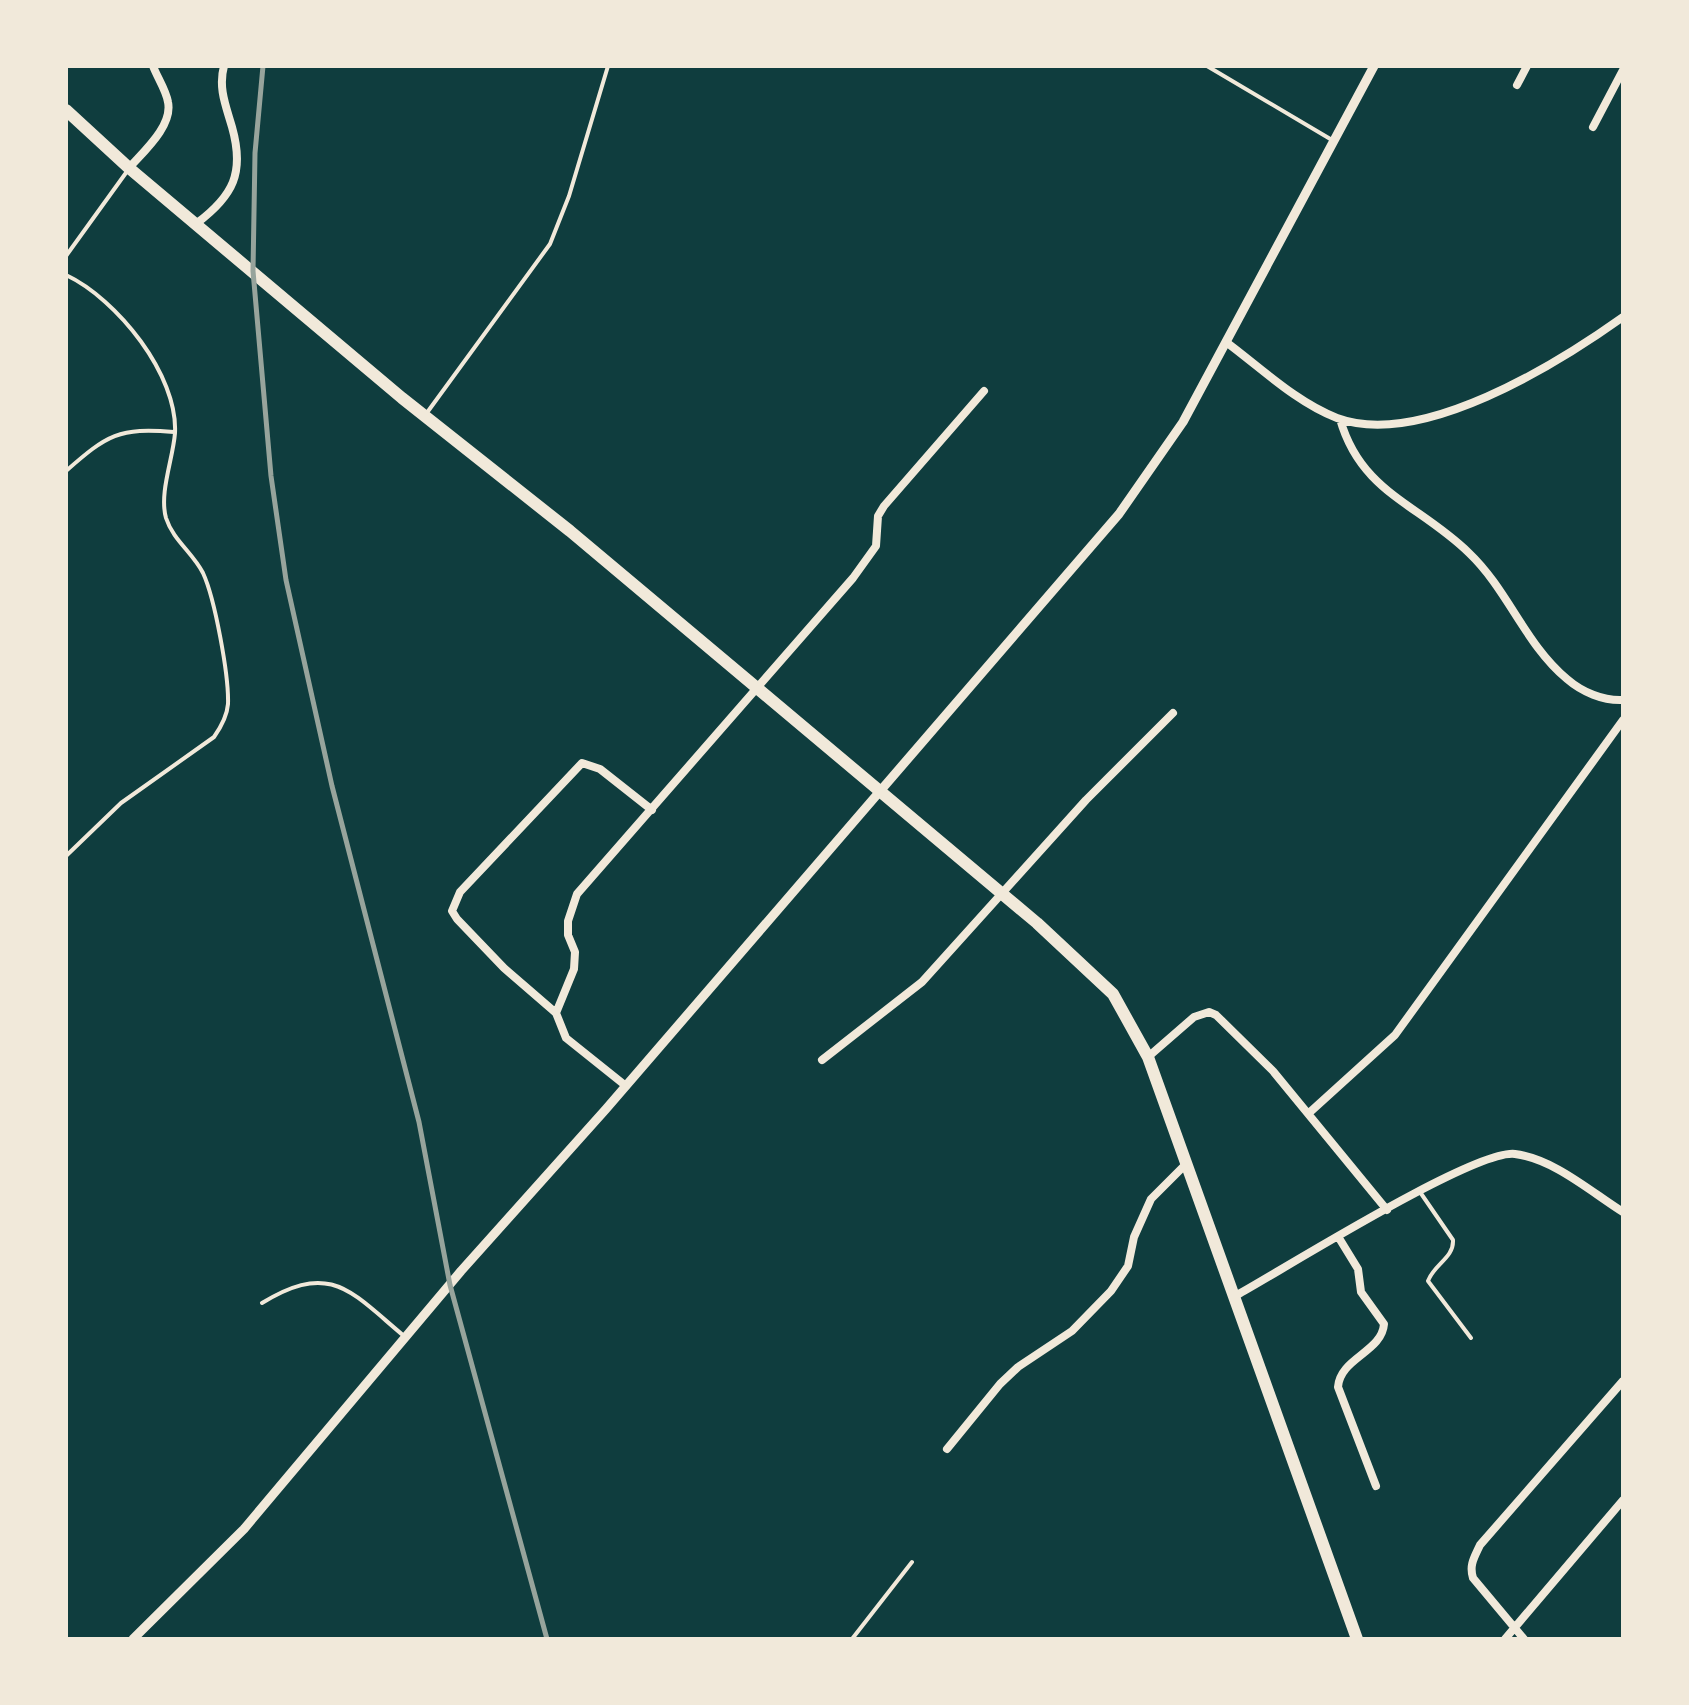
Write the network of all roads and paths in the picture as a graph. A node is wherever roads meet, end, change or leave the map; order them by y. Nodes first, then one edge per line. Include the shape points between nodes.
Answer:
1 (153, 66) edge
2 (224, 66) edge
3 (608, 66) edge
4 (1207, 66) edge
5 (1374, 66) edge
6 (1527, 66) edge
7 (1623, 70) edge
8 (1517, 85) dead end
9 (66, 110) edge
10 (1593, 127) dead end
11 (1334, 141) junction
12 (129, 168) junction
13 (197, 223) junction
14 (66, 256) edge
15 (66, 275) edge
16 (1623, 317) edge
17 (1226, 342) junction
18 (984, 391) dead end
19 (425, 416) junction
20 (1340, 419) junction
21 (175, 432) junction
22 (66, 471) edge
23 (759, 689) junction
24 (1623, 700) edge
25 (1173, 713) dead end
26 (1623, 720) edge
27 (881, 791) junction
28 (652, 810) junction
29 (66, 856) edge
30 (1000, 892) junction
31 (556, 1013) junction
32 (1148, 1057) junction
33 (822, 1060) dead end
34 (626, 1086) junction
35 (1309, 1113) junction
36 (1186, 1164) junction
37 (1420, 1192) junction
38 (1387, 1210) junction
39 (1623, 1212) edge
40 (1339, 1238) junction
41 (1237, 1295) junction
42 (262, 1303) dead end
43 (405, 1338) junction
44 (1471, 1338) dead end
45 (1623, 1381) edge
46 (947, 1449) dead end
47 (1376, 1486) dead end
48 (1623, 1500) edge
49 (912, 1562) dead end
50 (1515, 1628) junction
51 (133, 1639) edge
52 (852, 1639) edge
53 (1357, 1639) edge
54 (1505, 1639) edge
55 (1524, 1639) edge

1 - 12 street via 168,112 157,136
2 - 13 street via 221,84 235,144 235,175 229,196
3 - 19 lane via 550,244
4 - 11 lane
5 - 11 street
6 - 8 street
7 - 10 street
9 - 12 highway
11 - 17 street
12 - 13 highway
12 - 14 lane
13 - 19 highway
15 - 21 lane via 98,294 155,362 173,410
16 - 20 street via 1465,407 1409,422
17 - 20 street via 1311,406
17 - 27 street via 1150,473
18 - 23 street via 884,506 869,558
19 - 23 highway
20 - 24 street via 1356,461 1468,552 1567,680 1592,695
21 - 22 lane via 122,431
21 - 29 lane via 165,510 174,535 211,593 226,715 214,737 121,803
23 - 27 highway
23 - 28 street
25 - 30 street
26 - 35 street via 1395,1035
27 - 30 highway
27 - 34 street
28 - 31 street via 577,894 568,921 574,969
28 - 31 street via 600,769 582,763 454,902 457,919
30 - 32 highway via 1113,994
30 - 33 street via 922,982
31 - 34 street via 566,1038
32 - 35 street via 1194,1017 1209,1012
32 - 36 highway
34 - 43 street
35 - 38 street
36 - 41 highway
36 - 46 street via 1151,1199 1128,1266 1111,1291 1064,1337 1000,1384
37 - 38 street
37 - 39 street via 1481,1161 1517,1154 1572,1179
37 - 44 lane via 1453,1240 1450,1254 1428,1281
38 - 40 street
40 - 41 street
40 - 47 street via 1358,1269 1361,1292 1384,1324 1381,1335 1342,1370 1338,1387
41 - 53 highway
42 - 43 lane via 304,1282 343,1287
43 - 51 street via 244,1529
45 - 50 street via 1473,1558 1473,1578
48 - 50 street
49 - 52 lane
50 - 54 street
50 - 55 street

